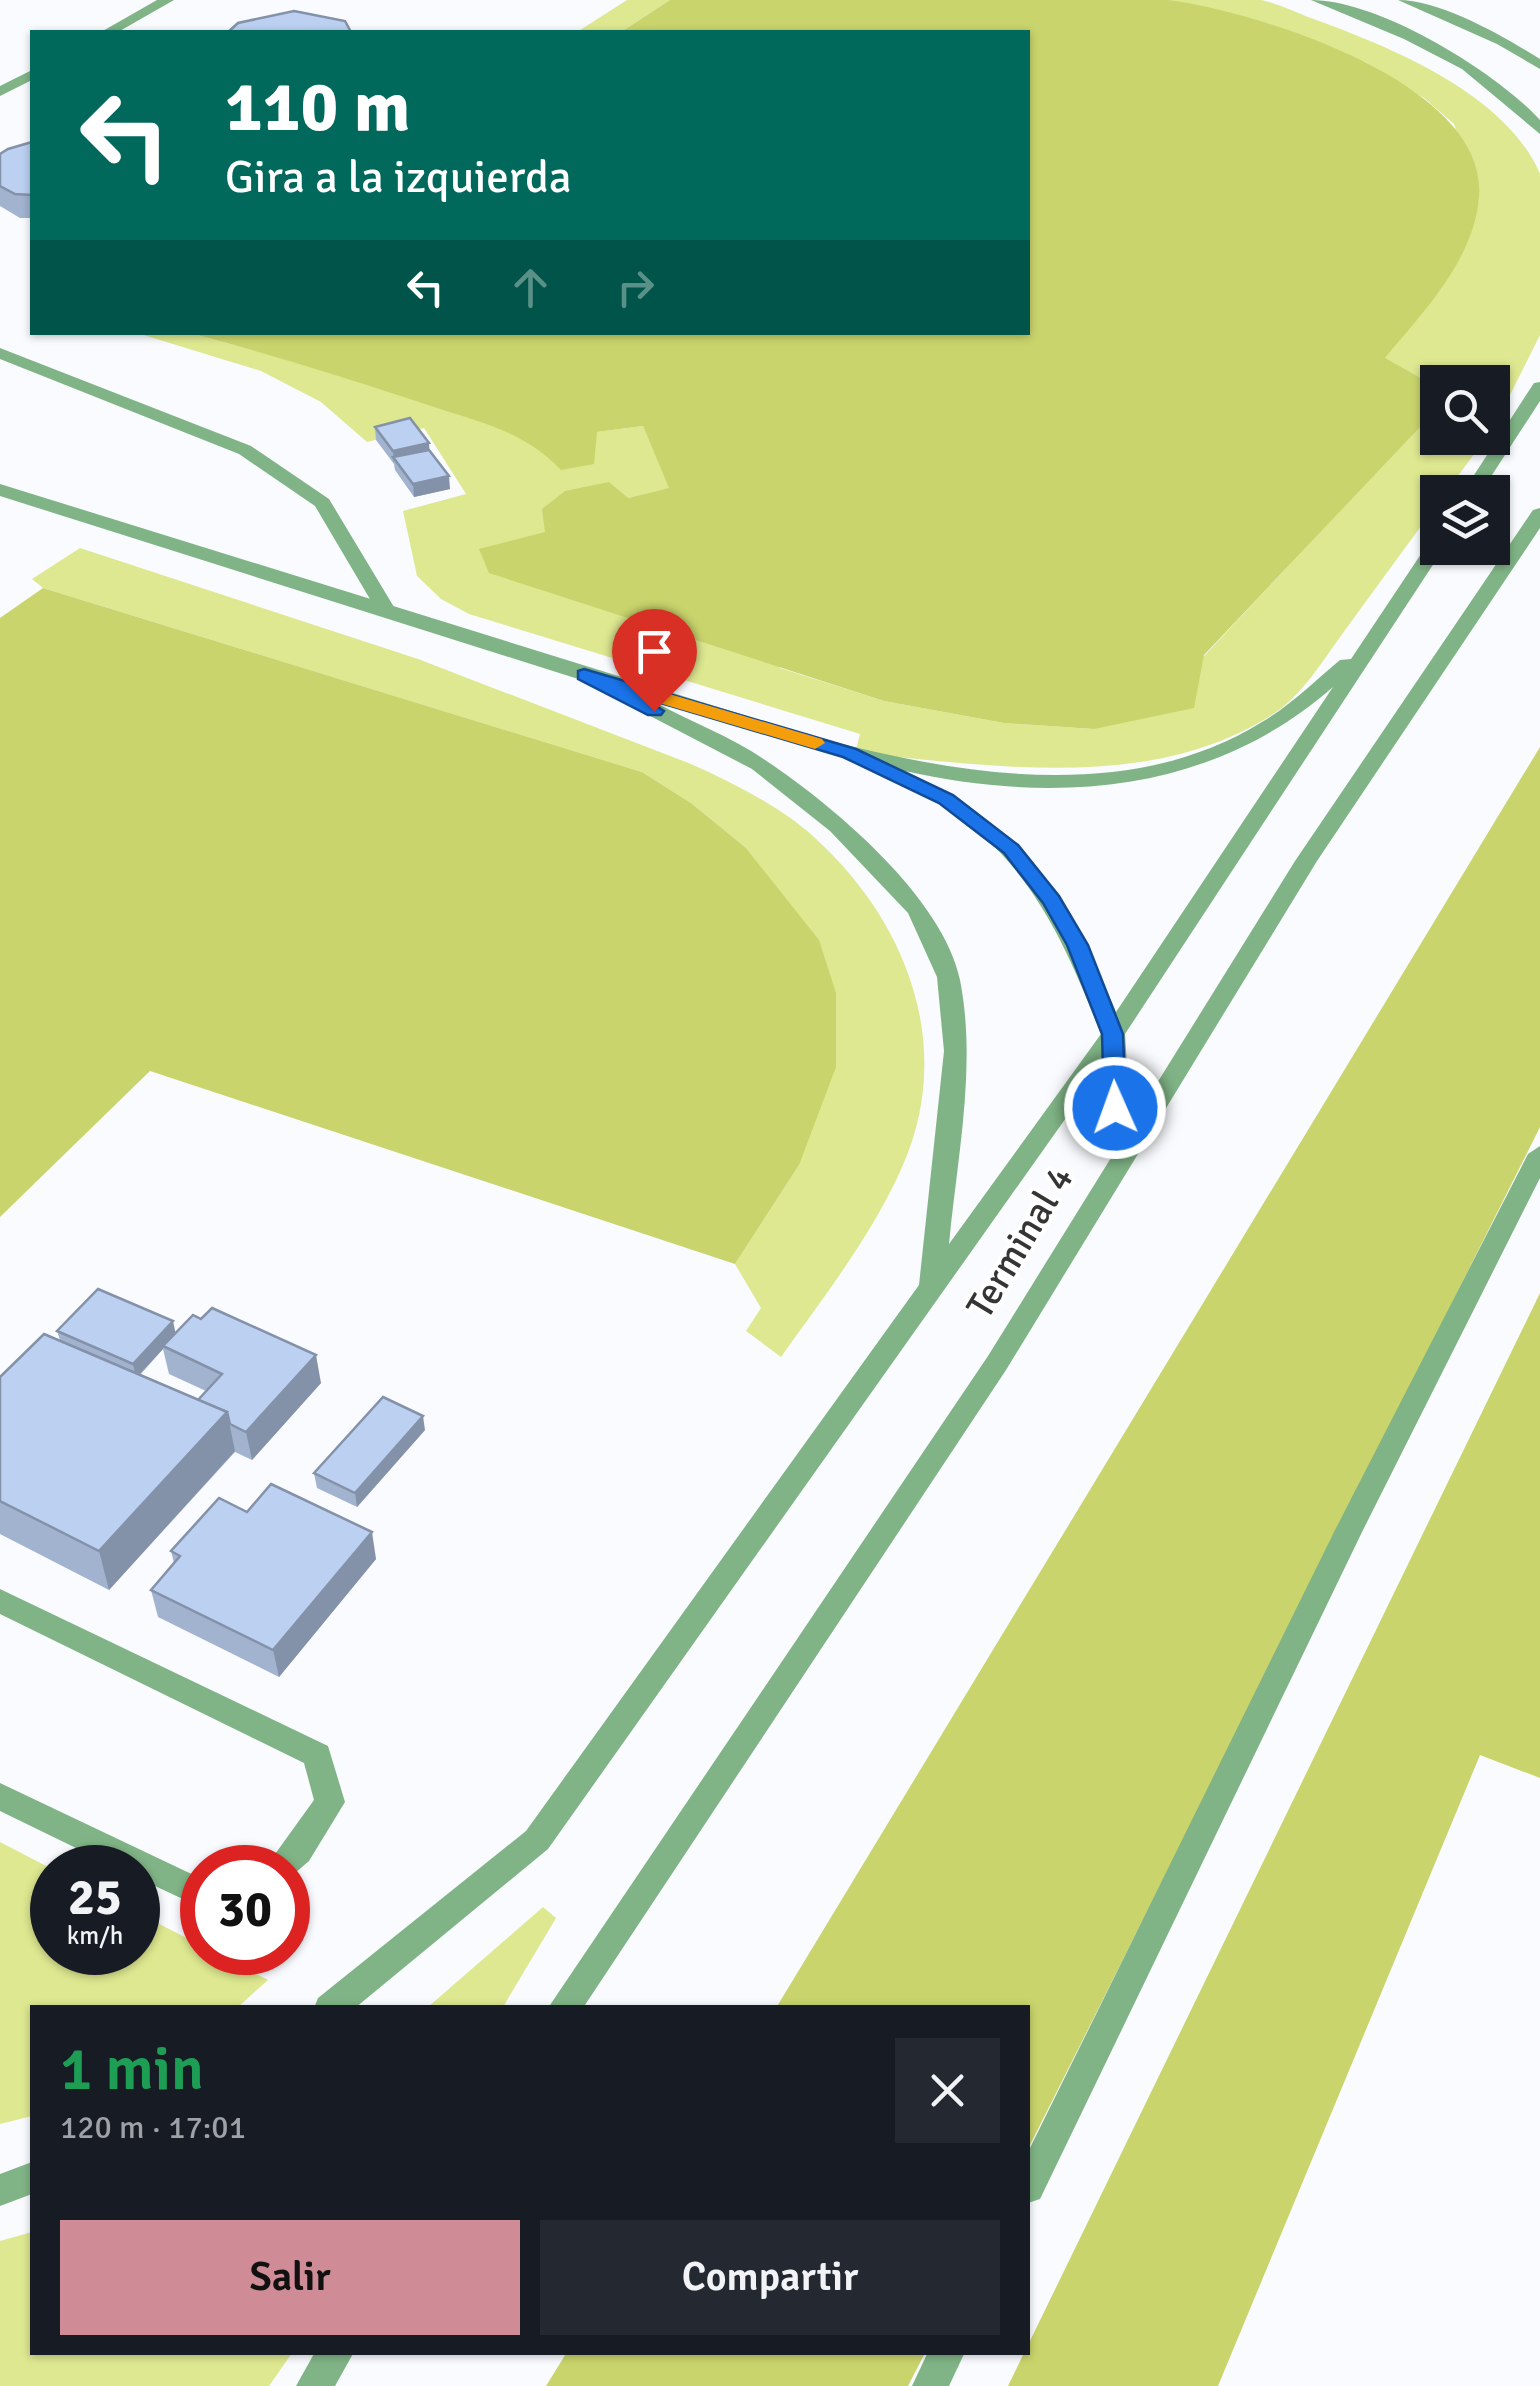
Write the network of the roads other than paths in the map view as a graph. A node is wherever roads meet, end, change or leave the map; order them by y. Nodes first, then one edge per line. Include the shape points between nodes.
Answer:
1 (167, 0) edge
2 (1318, 0) edge
3 (1405, 0) edge
4 (112, 30) edge
5 (1540, 64) edge
6 (30, 75) edge
7 (0, 92) edge
8 (1540, 130) edge
9 (0, 353) edge
10 (1540, 387) edge
11 (1483, 475) edge
12 (0, 490) edge
13 (1540, 514) edge
14 (1423, 565) edge
15 (387, 612) junction
16 (1368, 647) junction
17 (584, 675) junction
18 (850, 753) junction
19 (1112, 1034) junction
20 (1124, 1151) junction
21 (1540, 1154) edge
22 (932, 1286) junction
23 (0, 1601) edge
24 (0, 1796) edge
25 (302, 1845) edge
26 (180, 1883) edge
27 (334, 2005) edge
28 (566, 2005) edge
29 (30, 2179) edge
30 (1030, 2184) edge
31 (0, 2190) edge
32 (334, 2355) edge
33 (946, 2355) edge
34 (314, 2386) edge
35 (930, 2386) edge

1 - 4 street
2 - 8 street via 1440,52 1487,80
3 - 5 street
6 - 7 street
9 - 15 street via 245,450 322,504
10 - 11 street
12 - 15 street
13 - 20 street, Terminal 4 via 1306,861
14 - 16 street
15 - 17 street
16 - 18 street via 1270,727 1158,768 1086,781 1022,780
16 - 19 street
17 - 18 street
17 - 22 street via 759,766 838,826 918,910 948,977 956,1051
18 - 19 street via 946,799 1011,849 1077,945
19 - 20 street
19 - 22 street
20 - 28 street, Terminal 4 via 996,1363
21 - 30 street
22 - 27 street via 537,1840
23 - 25 street via 317,1755 330,1802
24 - 26 street
29 - 31 street
32 - 34 street
33 - 35 street

